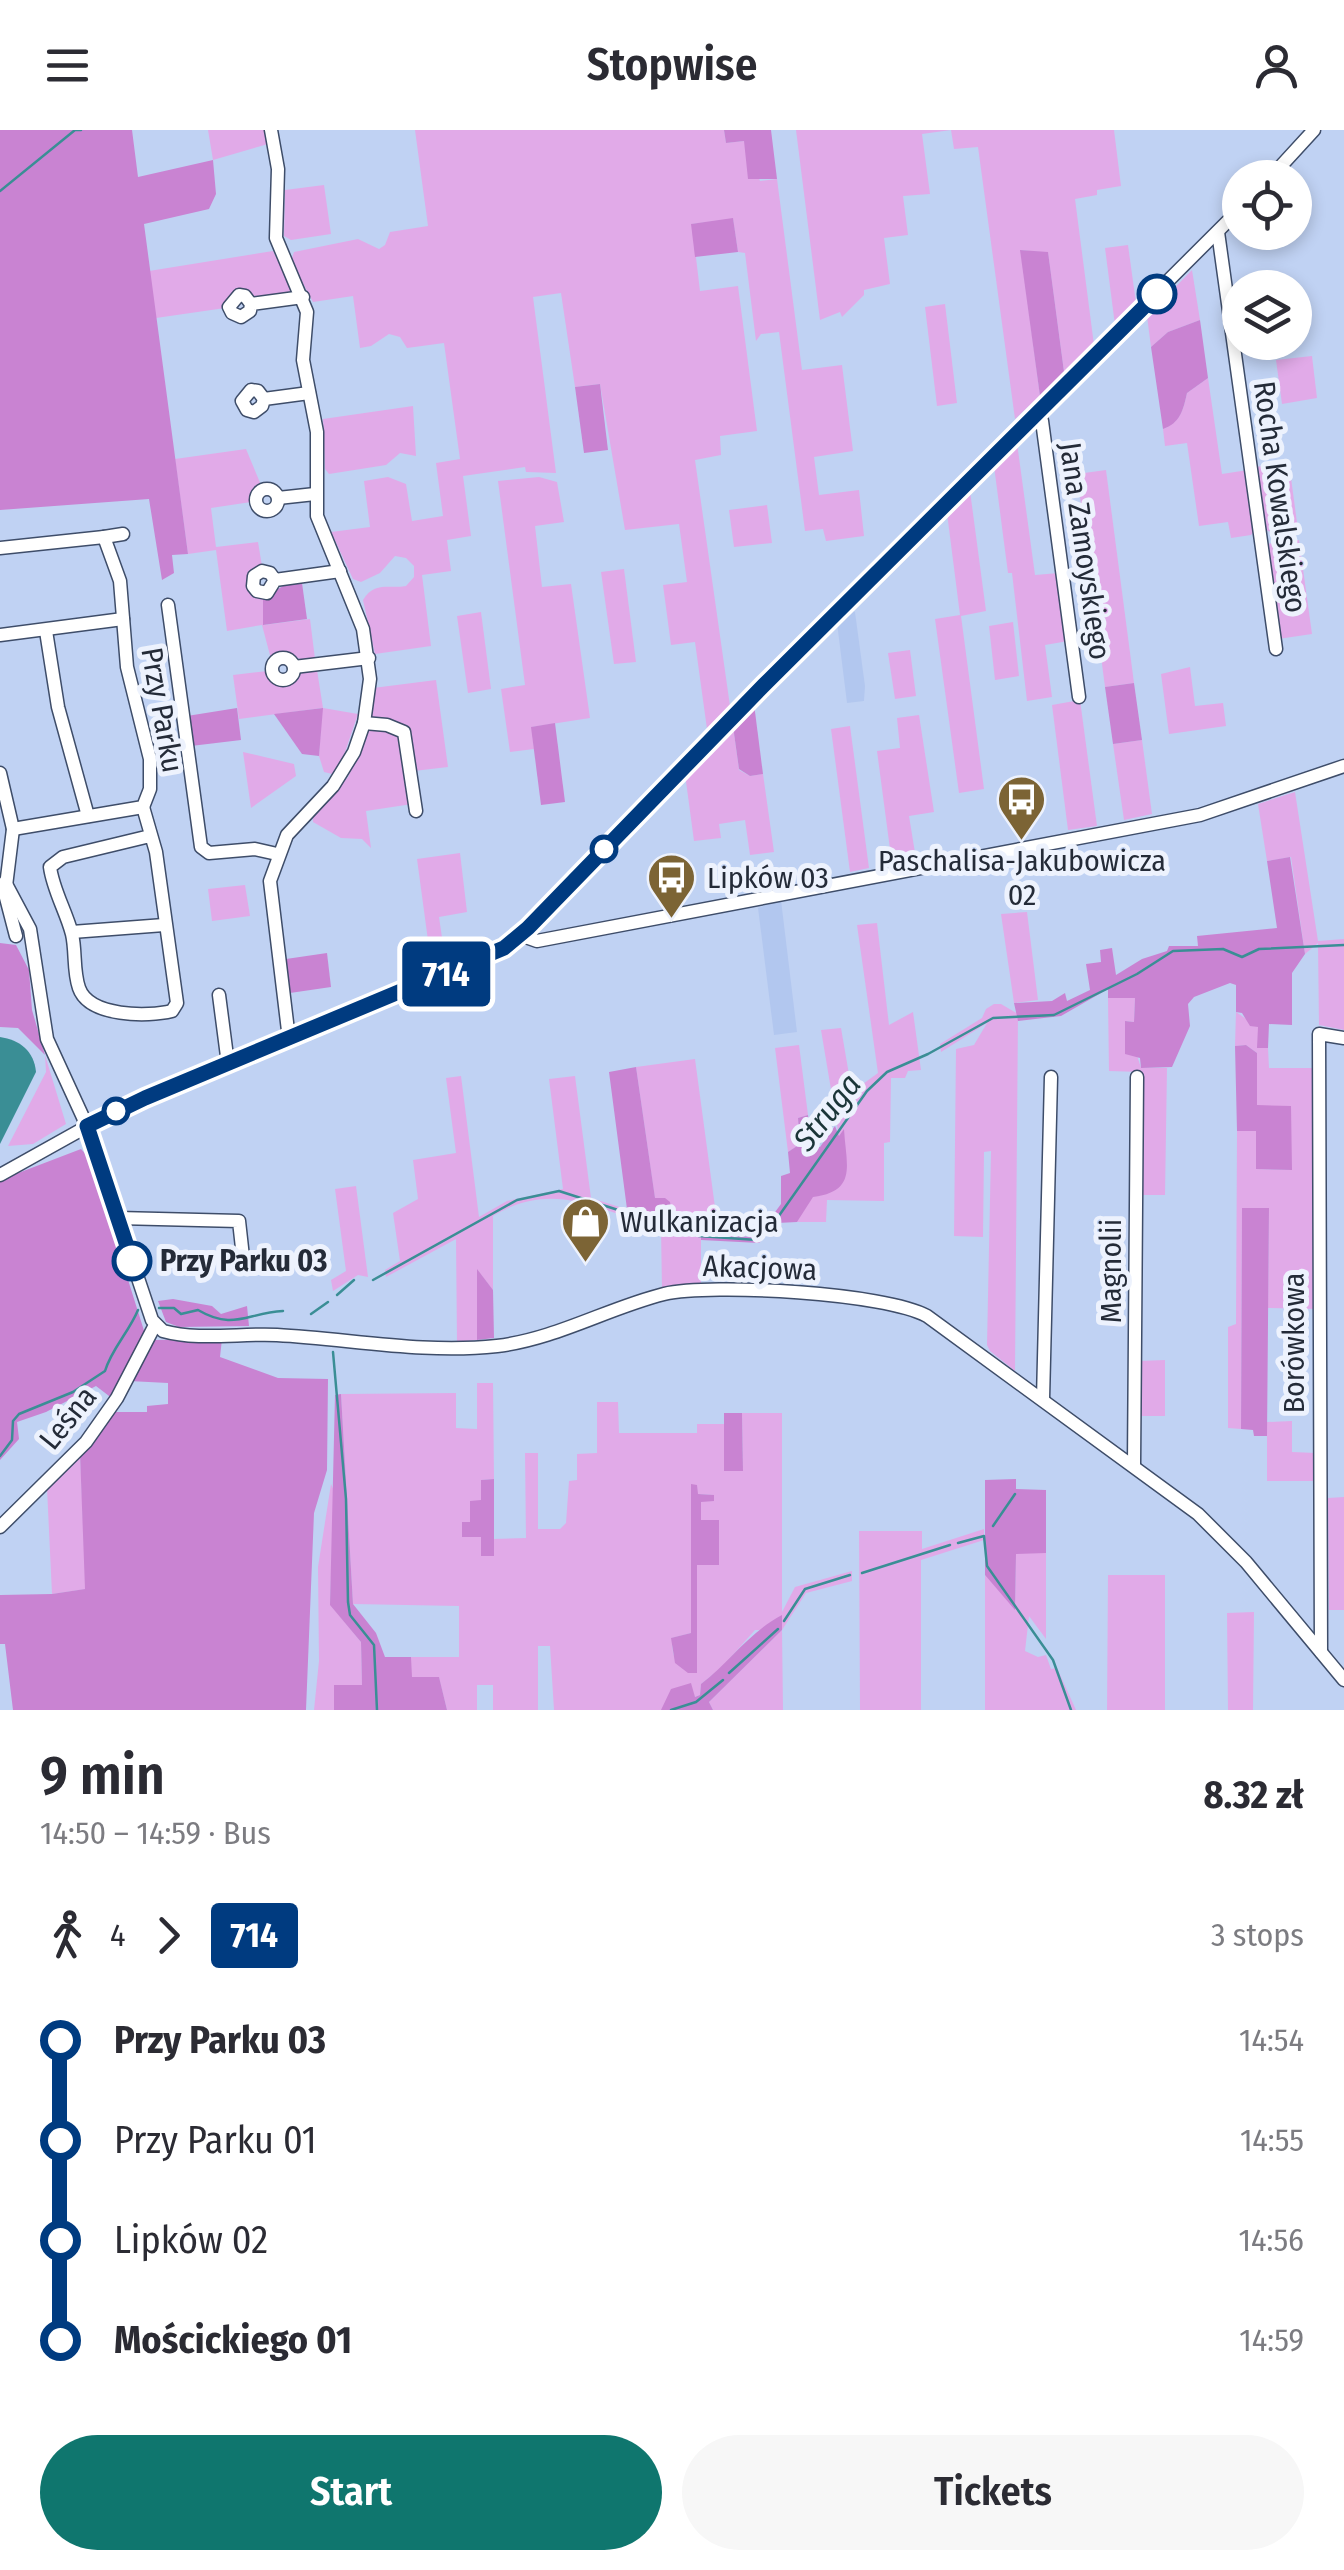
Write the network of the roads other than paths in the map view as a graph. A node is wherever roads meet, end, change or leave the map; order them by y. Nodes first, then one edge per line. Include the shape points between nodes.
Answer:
1 (271, 130) edge
2 (1314, 130) edge
3 (1286, 160) edge
4 (1222, 228) edge
5 (1218, 232) junction
6 (303, 298) junction
7 (251, 304) dead end
8 (309, 392) junction
9 (264, 399) dead end
10 (1037, 413) junction
11 (315, 494) junction
12 (278, 498) dead end
13 (122, 534) dead end
14 (104, 538) junction
15 (0, 548) edge
16 (340, 571) junction
17 (275, 580) dead end
18 (168, 606) dead end
19 (123, 619) junction
20 (46, 631) junction
21 (0, 635) edge
22 (1276, 650) dead end
23 (368, 658) junction
24 (294, 667) dead end
25 (1079, 696) dead end
26 (364, 723) junction
27 (1344, 766) edge
28 (0, 772) edge
29 (144, 807) junction
30 (416, 811) dead end
31 (88, 816) junction
32 (13, 828) junction
33 (150, 836) junction
34 (277, 854) junction
35 (5, 882) junction
36 (164, 924) junction
37 (30, 929) junction
38 (72, 932) junction
39 (520, 934) junction
40 (16, 936) junction
41 (36, 967) junction
42 (219, 994) dead end
43 (1344, 1038) edge
44 (289, 1039) junction
45 (228, 1064) junction
46 (1051, 1077) dead end
47 (1137, 1077) dead end
48 (87, 1126) junction
49 (0, 1175) edge
50 (118, 1218) junction
51 (242, 1256) dead end
52 (156, 1325) junction
53 (1043, 1399) junction
54 (1134, 1464) junction
55 (0, 1527) edge
56 (1320, 1652) junction
57 (1344, 1680) edge

1 - 6 street via 278,169 276,238
2 - 3 street
4 - 5 street
5 - 10 street
5 - 22 street, Rocha Kowalskiego
6 - 7 street
6 - 8 street
8 - 9 street
8 - 11 street via 318,449
10 - 25 street, Jana Zamoyskiego
10 - 39 street
11 - 12 street
11 - 16 street via 323,536
13 - 14 street
14 - 15 street
14 - 19 street, Przy Parku via 120,581
16 - 17 street
16 - 23 street
18 - 34 street via 202,850
19 - 20 street, Przy Parku
19 - 29 street, Przy Parku via 150,758
20 - 21 street, Przy Parku
20 - 31 street via 58,707
23 - 24 street
23 - 26 street
26 - 30 street via 404,732
26 - 34 street via 344,771 298,820
27 - 39 street via 1200,815 537,941
28 - 32 street
29 - 31 street, Przy Parku
29 - 33 street, Przy Parku
31 - 32 street, Przy Parku
32 - 35 street
33 - 36 street, Przy Parku
33 - 38 street, Przy Parku via 52,861
34 - 44 street via 270,895
35 - 37 street
35 - 40 street
36 - 38 street
36 - 38 street, Przy Parku via 178,996 172,1011 162,1014 87,1001 78,984
37 - 40 street
37 - 41 street
39 - 44 street via 493,954
40 - 41 street
41 - 48 street via 47,1038
42 - 45 street
43 - 56 street, Borówkowa via 1319,1034
44 - 45 street
45 - 48 street
46 - 53 street
47 - 54 street, Magnolii
48 - 49 street
48 - 50 street
50 - 51 street via 239,1220
50 - 52 street
52 - 53 street, Akacjowa via 174,1334 450,1348 528,1340 684,1290 869,1298 927,1316
52 - 55 street, Leśna via 86,1442
53 - 54 street, Akacjowa
54 - 56 street, Akacjowa via 1215,1530
56 - 57 street, Akacjowa

